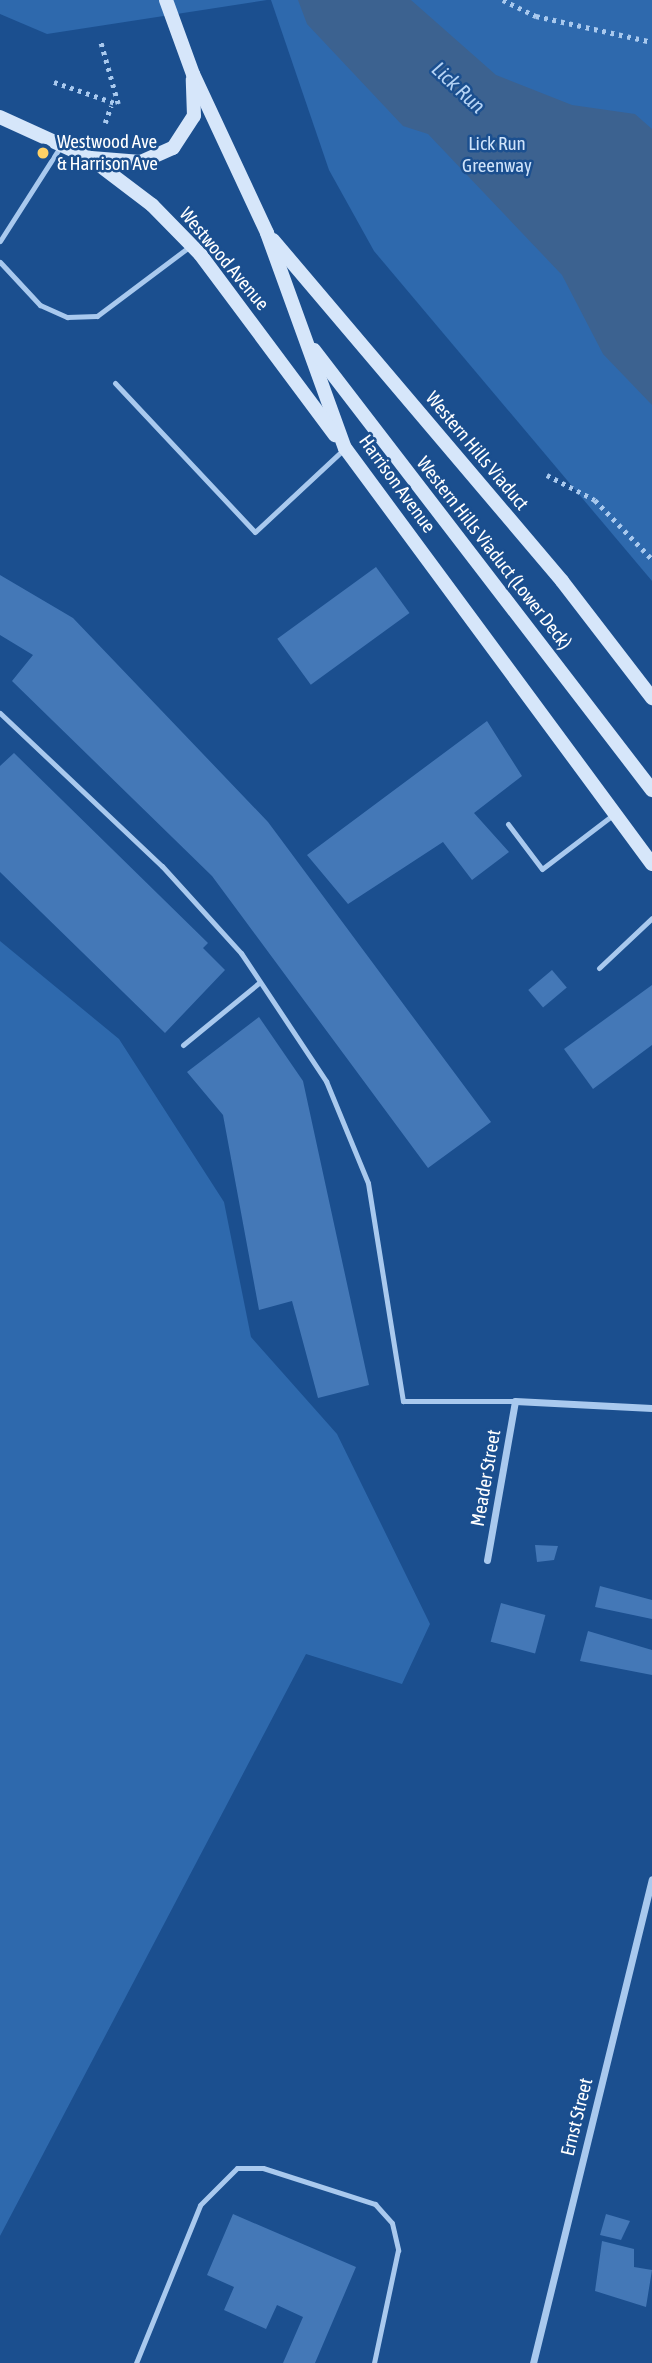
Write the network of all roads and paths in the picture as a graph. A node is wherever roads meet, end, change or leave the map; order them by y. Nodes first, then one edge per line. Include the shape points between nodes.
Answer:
1 (503, 0) edge
2 (168, 4) edge
3 (100, 40) dead end
4 (652, 42) edge
5 (193, 74) junction
6 (54, 82) dead end
7 (111, 106) junction
8 (0, 117) edge
9 (105, 122) dead end
10 (61, 145) junction
11 (90, 158) junction
12 (267, 233) junction
13 (0, 241) edge
14 (192, 245) junction
15 (0, 262) edge
16 (306, 339) junction
17 (115, 383) dead end
18 (345, 448) junction
19 (547, 475) dead end
20 (652, 559) edge
21 (652, 698) edge
22 (0, 713) edge
23 (652, 790) edge
24 (615, 814) junction
25 (508, 824) dead end
26 (652, 864) edge
27 (652, 918) edge
28 (599, 968) dead end
29 (260, 982) junction
30 (183, 1045) dead end
31 (515, 1401) junction
32 (652, 1409) edge
33 (487, 1560) dead end
34 (652, 1880) edge
35 (136, 2363) edge
36 (374, 2363) edge
37 (533, 2363) edge

1 - 4 path via 536,16
2 - 5 main road, Harrison Avenue
3 - 7 path via 121,95
5 - 11 main road via 194,116 173,148 141,162
5 - 12 main road, Harrison Avenue
6 - 7 path
7 - 9 path
8 - 10 main road, Westwood Avenue
10 - 11 main road, Westwood Avenue
10 - 13 lane
11 - 14 main road, Westwood Avenue
12 - 16 main road, Harrison Avenue
12 - 21 main road, Western Hills Viaduct via 562,581
14 - 15 lane via 97,316 67,317 40,305
14 - 18 main road, Westwood Avenue
16 - 18 main road, Harrison Avenue
16 - 23 main road, Western Hills Viaduct (Lower Deck)
17 - 18 lane via 255,532
18 - 24 main road, Harrison Avenue
19 - 20 path via 595,500
22 - 29 lane via 162,866
24 - 25 lane via 542,869
24 - 26 main road, Harrison Avenue
27 - 28 lane
29 - 30 lane
29 - 31 lane via 326,1081 368,1182 403,1401
31 - 32 street
31 - 33 street, Meader Street
34 - 37 street, Ernst Street
35 - 36 lane via 200,2205 237,2168 263,2168 375,2204 392,2223 398,2249

